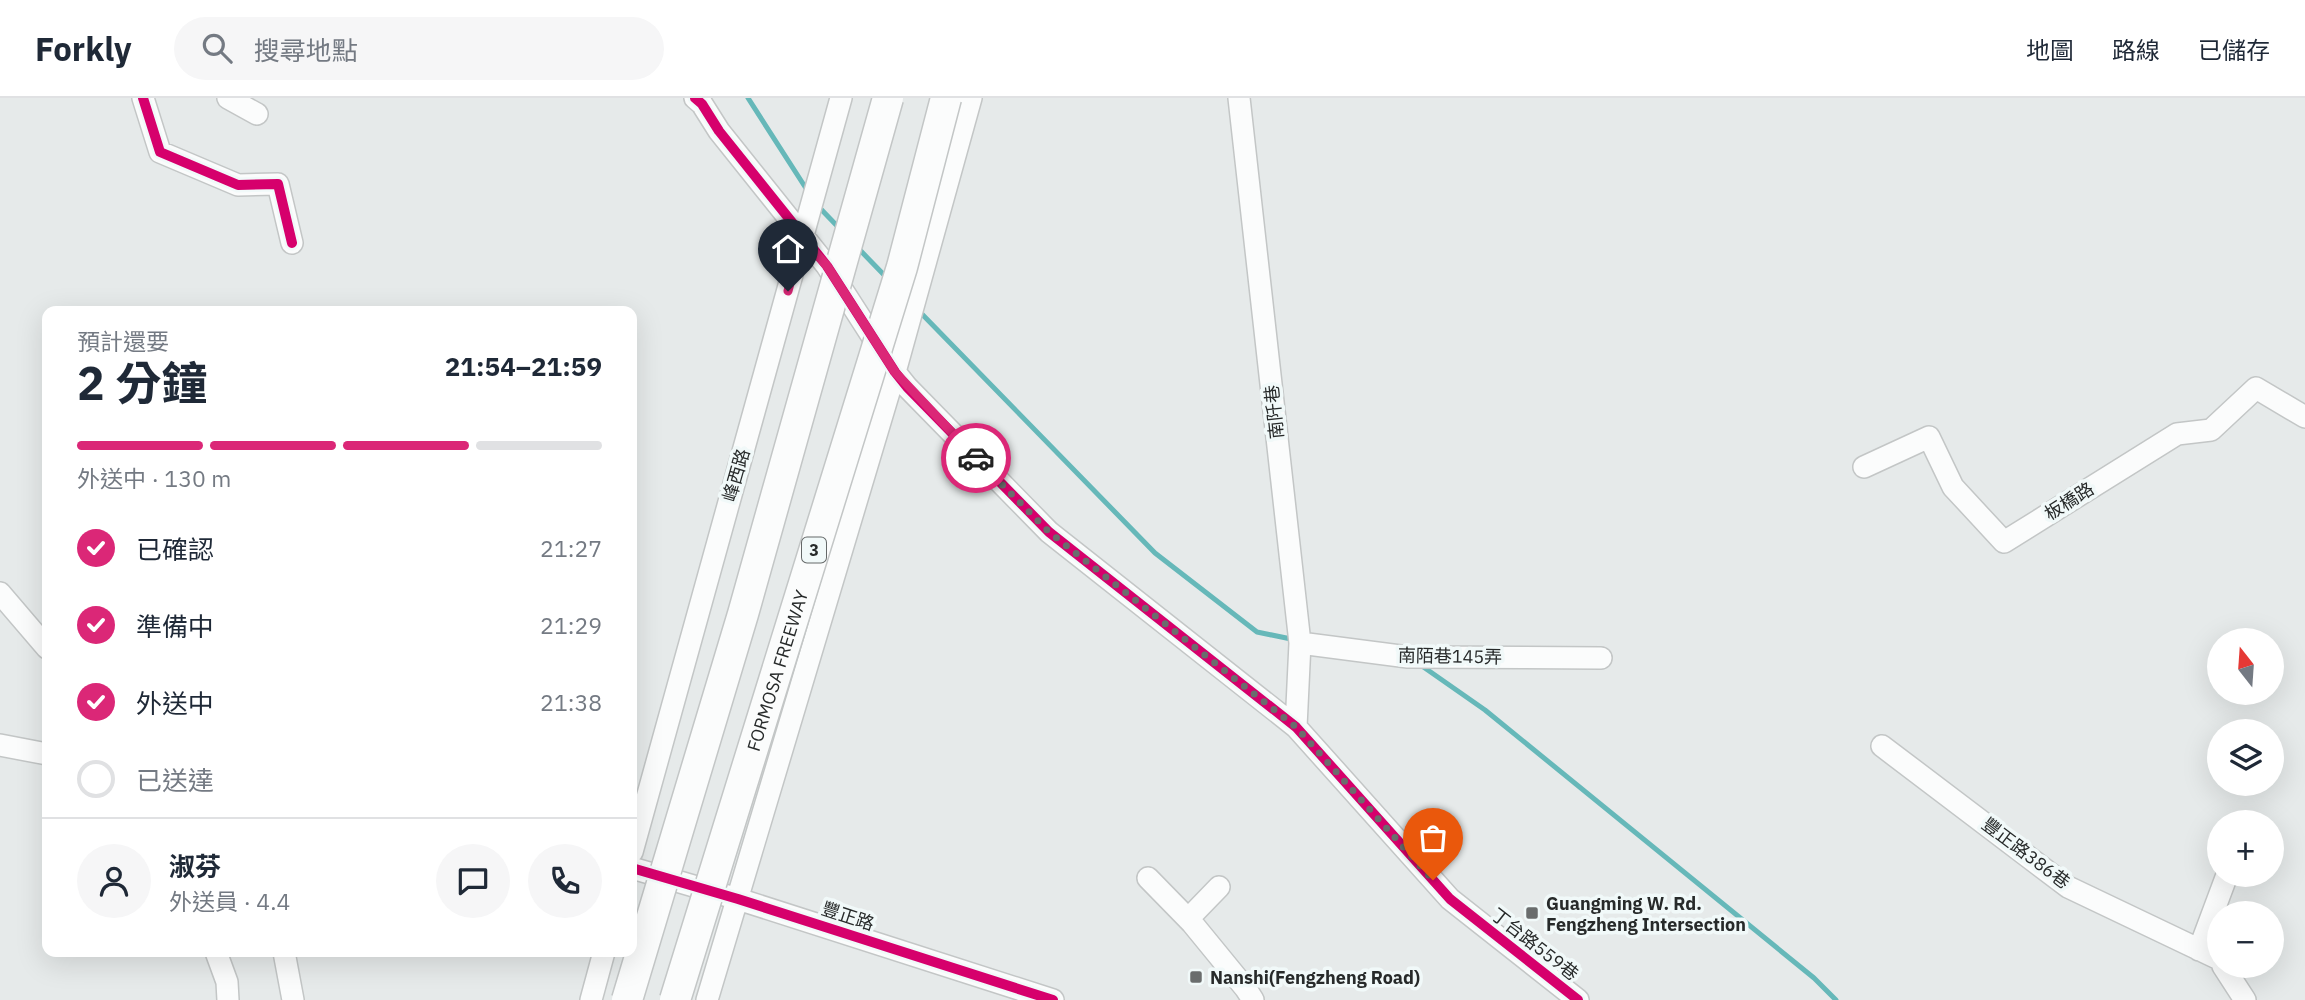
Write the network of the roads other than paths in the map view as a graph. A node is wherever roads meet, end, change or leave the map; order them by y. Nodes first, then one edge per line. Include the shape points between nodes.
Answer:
1 (143, 98) edge
2 (228, 98) edge
3 (695, 98) edge
4 (841, 98) edge
5 (888, 98) edge
6 (946, 98) edge
7 (971, 98) edge
8 (1239, 98) edge
9 (257, 114) dead end
10 (802, 238) junction
11 (292, 243) dead end
12 (895, 372) junction
13 (2305, 418) edge
14 (1864, 467) dead end
15 (0, 593) edge
16 (42, 642) edge
17 (1300, 643) junction
18 (1601, 658) dead end
19 (1296, 727) junction
20 (0, 745) edge
21 (1881, 746) dead end
22 (42, 753) edge
23 (637, 834) edge
24 (637, 869) edge
25 (1148, 878) dead end
26 (1219, 887) dead end
27 (2223, 887) edge
28 (738, 899) junction
29 (1188, 919) junction
30 (2199, 950) junction
31 (2207, 954) edge
32 (218, 957) edge
33 (285, 957) edge
34 (603, 957) edge
35 (2231, 978) edge
36 (228, 1000) edge
37 (293, 1000) edge
38 (591, 1000) edge
39 (627, 1000) edge
40 (675, 1000) edge
41 (707, 1000) edge
42 (1053, 1000) edge
43 (1253, 1000) edge
44 (1578, 1000) edge
45 (2245, 1000) edge

1 - 11 street via 160,152 238,186 278,184
2 - 9 street
3 - 10 street, 丁台路559巷
4 - 10 street, 峰西路
5 - 39 highway, bridge via 743,614
6 - 40 highway, FORMOSA FREEWAY / 3, bridge via 902,267
7 - 12 street
8 - 17 street, 南阡巷
10 - 12 street, 丁台路559巷 via 827,266
10 - 23 street, 峰西路
12 - 19 street, 丁台路559巷 via 1049,532
12 - 28 street
13 - 14 street, 板橋路 via 2256,388 2211,430 2177,435 2004,542 1953,486 1929,437
15 - 16 street
17 - 18 street, 南陌巷145弄 via 1408,656
17 - 19 street, 南阡巷
19 - 44 street, 丁台路559巷 via 1450,899
20 - 22 street
21 - 30 street, 豐正路386巷 via 2068,887
24 - 28 street, 豐正路
25 - 29 street
26 - 29 street
27 - 30 street
28 - 41 street
28 - 42 street, 豐正路
29 - 43 street
30 - 31 street, 豐正路386巷
32 - 36 street
33 - 37 street
34 - 38 street
35 - 45 street

